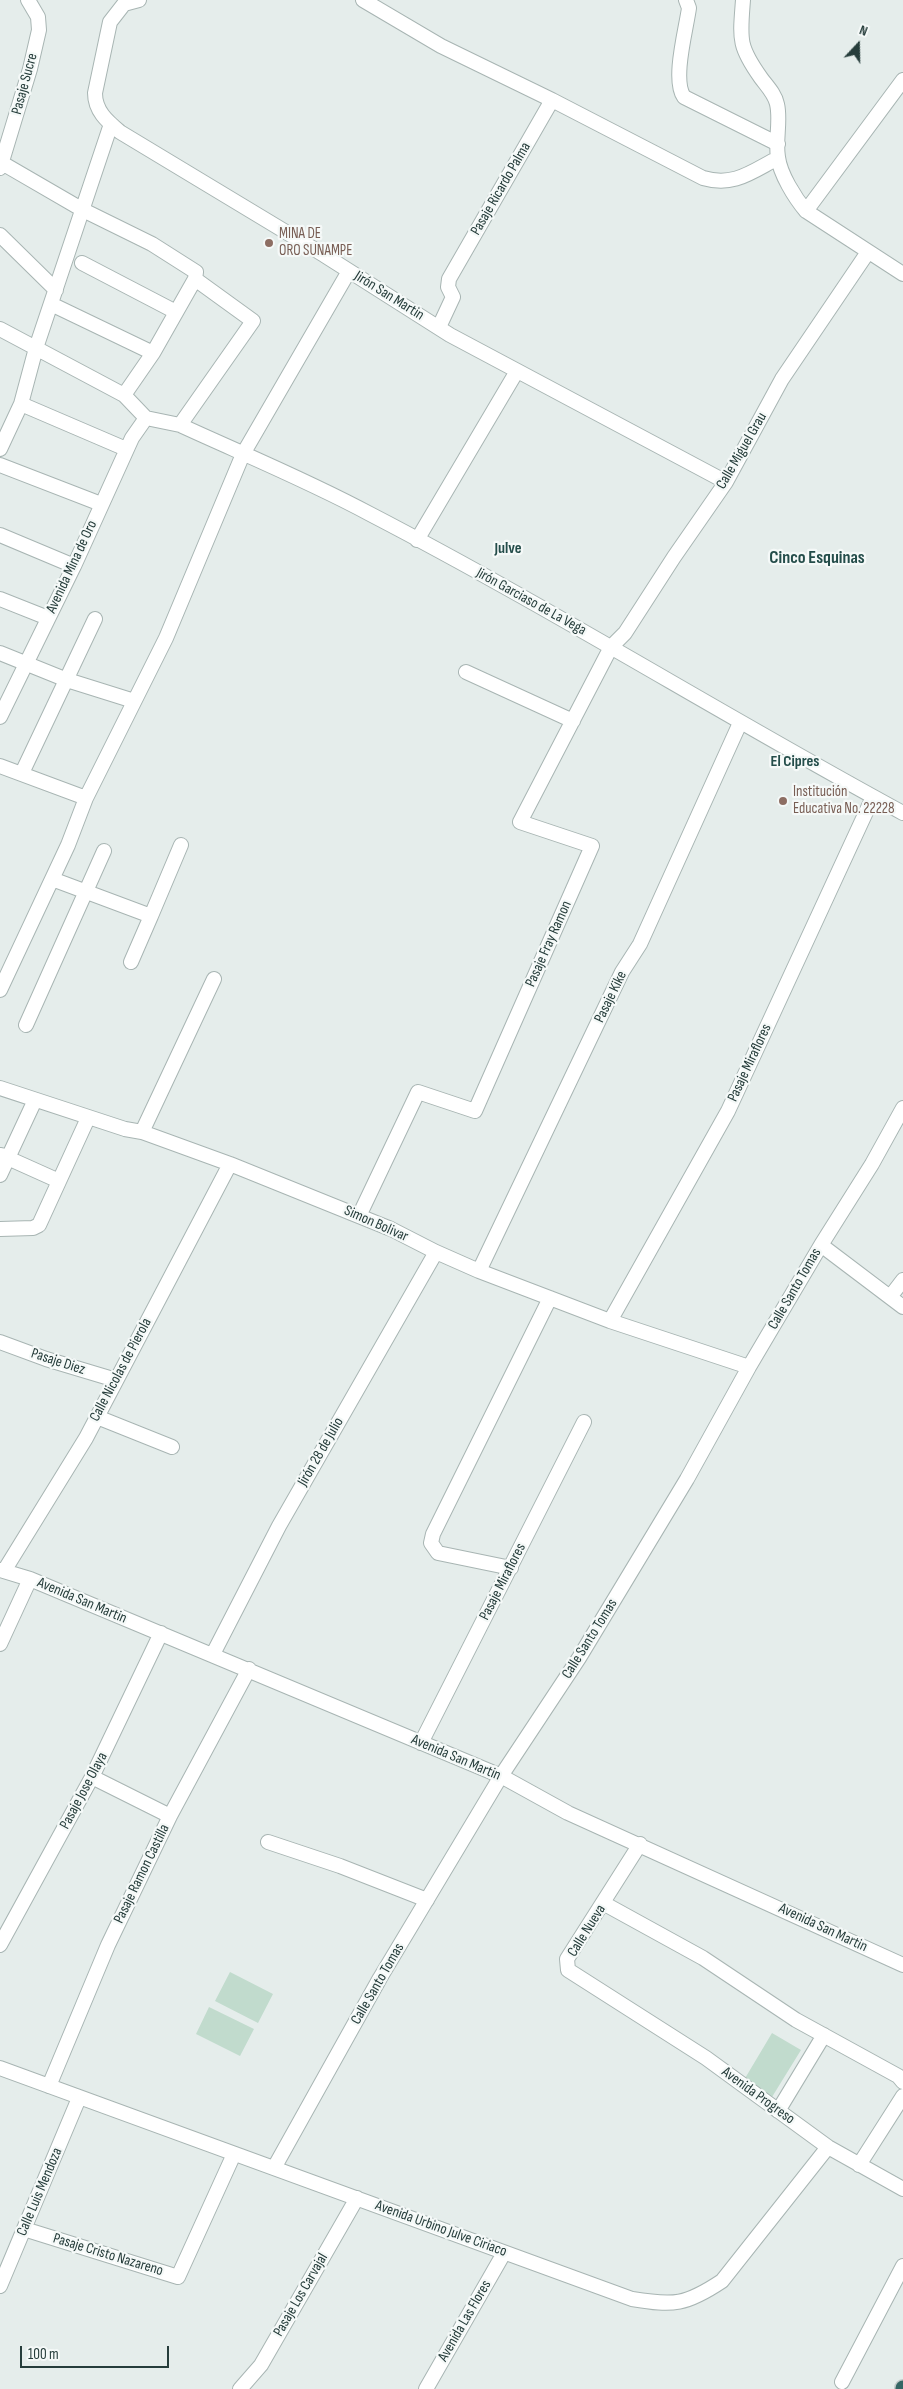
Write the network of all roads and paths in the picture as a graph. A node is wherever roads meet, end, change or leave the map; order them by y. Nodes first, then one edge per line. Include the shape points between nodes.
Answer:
1 (28, 0) edge
2 (139, 0) edge
3 (363, 0) edge
4 (686, 0) edge
5 (743, 0) edge
6 (903, 80) edge
7 (552, 100) junction
8 (111, 124) junction
9 (778, 151) junction
10 (1, 166) edge
11 (83, 210) junction
12 (806, 211) junction
13 (0, 235) edge
14 (868, 252) junction
15 (82, 264) dead end
16 (349, 270) junction
17 (903, 274) edge
18 (195, 279) junction
19 (56, 290) junction
20 (51, 304) junction
21 (176, 312) junction
22 (439, 328) junction
23 (0, 329) edge
24 (36, 348) junction
25 (153, 354) junction
26 (517, 371) junction
27 (124, 395) junction
28 (21, 404) junction
29 (146, 418) junction
30 (180, 425) junction
31 (0, 449) edge
32 (126, 449) junction
33 (243, 454) junction
34 (0, 465) edge
35 (726, 482) junction
36 (101, 504) junction
37 (0, 535) edge
38 (417, 540) junction
39 (74, 566) junction
40 (0, 598) edge
41 (48, 618) junction
42 (95, 619) dead end
43 (611, 647) junction
44 (0, 653) edge
45 (26, 662) junction
46 (466, 672) dead end
47 (67, 680) junction
48 (134, 701) junction
49 (0, 717) edge
50 (572, 721) junction
51 (740, 723) junction
52 (0, 766) edge
53 (22, 773) junction
54 (873, 797) junction
55 (86, 798) junction
56 (903, 813) edge
57 (181, 845) dead end
58 (104, 851) dead end
59 (52, 879) junction
60 (86, 892) junction
61 (151, 916) junction
62 (131, 962) dead end
63 (214, 979) dead end
64 (0, 990) edge
65 (26, 1025) dead end
66 (0, 1088) edge
67 (36, 1100) junction
68 (903, 1108) edge
69 (88, 1118) junction
70 (142, 1132) junction
71 (4, 1157) edge
72 (230, 1164) junction
73 (0, 1175) edge
74 (59, 1181) junction
75 (359, 1216) junction
76 (0, 1230) edge
77 (821, 1245) junction
78 (436, 1252) junction
79 (479, 1271) junction
80 (903, 1280) edge
81 (890, 1297) junction
82 (550, 1298) junction
83 (903, 1308) edge
84 (610, 1321) junction
85 (0, 1342) edge
86 (749, 1368) junction
87 (116, 1380) junction
88 (97, 1417) junction
89 (584, 1422) dead end
90 (172, 1447) dead end
91 (511, 1568) junction
92 (2, 1570) edge
93 (30, 1579) junction
94 (161, 1633) junction
95 (0, 1644) edge
96 (213, 1654) junction
97 (249, 1669) junction
98 (421, 1742) junction
99 (501, 1776) junction
100 (92, 1777) junction
101 (170, 1816) junction
102 (268, 1842) dead end
103 (640, 1844) junction
104 (427, 1900) junction
105 (603, 1903) junction
106 (0, 1945) edge
107 (903, 1964) edge
108 (616, 2000) joint
109 (824, 2035) junction
110 (0, 2068) edge
111 (903, 2082) edge
112 (49, 2086) junction
113 (903, 2096) edge
114 (79, 2098) junction
115 (778, 2111) junction
116 (828, 2147) junction
117 (234, 2154) junction
118 (859, 2165) junction
119 (274, 2168) junction
120 (903, 2189) edge
121 (357, 2198) junction
122 (24, 2229) junction
123 (504, 2253) junction
124 (903, 2266) edge
125 (0, 2286) edge
126 (842, 2382) dead end
127 (240, 2389) edge
128 (426, 2389) edge

1 - 10 street, Pasaje Sucre via 38,17 39,30
2 - 8 street, Jirón San Martin via 124,4 110,22 95,102
3 - 7 street via 441,46
4 - 9 street via 689,8 679,80 684,97
5 - 9 street via 742,46 777,104
6 - 12 street
7 - 9 street via 703,178 717,182 737,179
7 - 22 street, Pasaje Ricardo Palma via 449,279 453,297
8 - 11 street
8 - 16 street, Jirón San Martin
9 - 12 street via 795,198
10 - 11 street
11 - 18 street via 152,244 196,272
11 - 19 street
12 - 14 street
13 - 19 street
14 - 17 street
14 - 35 street, Calle Miguel Grau via 782,379
15 - 21 street
16 - 22 street, Jirón San Martin
16 - 33 street
18 - 21 street
18 - 30 street via 253,321
19 - 20 street
20 - 24 street
20 - 25 street
21 - 25 street
22 - 26 street, Jirón San Martin
23 - 24 street
24 - 27 street
24 - 28 street
25 - 27 street
26 - 35 street, Jirón San Martin
26 - 38 street
27 - 29 street
28 - 31 street
28 - 32 street
29 - 30 street, Jirón Garciaso de La Vega
29 - 32 street, Avenida Mina de Oro
30 - 33 street, Jirón Garciaso de La Vega
32 - 36 street, Avenida Mina de Oro
33 - 38 street, Jirón Garciaso de La Vega via 369,513
33 - 48 street via 166,638
34 - 36 street
35 - 43 street, Calle Miguel Grau via 626,633
36 - 39 street, Avenida Mina de Oro
37 - 39 street
38 - 43 street, Jirón Garciaso de La Vega
39 - 41 street, Avenida Mina de Oro
40 - 41 street
41 - 45 street, Avenida Mina de Oro
42 - 47 street
43 - 50 street, Pasaje Fray Ramon
43 - 51 street, Jirón Garciaso de La Vega
44 - 45 street
45 - 47 street
45 - 49 street, Avenida Mina de Oro
46 - 50 street
47 - 48 street
47 - 53 street
48 - 55 street
50 - 75 street, Pasaje Fray Ramon via 520,822 592,846 475,1111 418,1092
51 - 54 street, Jirón Garciaso de La Vega
51 - 79 street, Pasaje Kike via 640,944 622,972
52 - 53 street
53 - 55 street
54 - 56 street, Jirón Garciaso de La Vega
54 - 84 street, Pasaje Miraflores via 728,1111
55 - 59 street
57 - 61 street
58 - 60 street
59 - 60 street
59 - 64 street
60 - 61 street
60 - 65 street
61 - 62 street
63 - 70 street
66 - 67 street, Simon Bolivar
67 - 69 street, Simon Bolivar
67 - 71 street
68 - 77 street, Calle Santo Tomas
69 - 70 street, Simon Bolivar
69 - 74 street
70 - 72 street, Simon Bolivar
71 - 73 street
71 - 74 street
72 - 75 street, Simon Bolivar
72 - 87 street, Calle Nicolas de Pierola
74 - 76 street via 39,1225
75 - 78 street, Simon Bolivar
77 - 81 street
77 - 86 street, Calle Santo Tomas
78 - 79 street, Simon Bolivar
78 - 96 street, Jirón 28 de Julio via 278,1526
79 - 82 street, Simon Bolivar
80 - 81 street
81 - 83 street
82 - 84 street, Simon Bolivar
82 - 91 street via 431,1543 438,1553
84 - 86 street, Simon Bolivar
85 - 87 street, Pasaje Diez
86 - 99 street, Calle Santo Tomas via 687,1479 579,1658
87 - 88 street, Calle Nicolas de Pierola
88 - 90 street
88 - 92 street, Calle Nicolas de Pierola
89 - 91 street, Pasaje Miraflores
91 - 98 street, Pasaje Miraflores
92 - 93 street, Avenida San Martin
93 - 94 street, Avenida San Martin
93 - 95 street
94 - 96 street, Avenida San Martin
94 - 100 street, Pasaje Jose Olaya
96 - 97 street, Avenida San Martin
97 - 98 street, Avenida San Martin
97 - 101 street, Pasaje Ramon Castilla
98 - 99 street, Avenida San Martin
99 - 103 street, Avenida San Martin via 568,1813
99 - 104 street, Calle Santo Tomas
100 - 101 street
100 - 106 street, Pasaje Jose Olaya
101 - 112 street, Pasaje Ramon Castilla via 108,1945
102 - 104 street
103 - 105 street, Calle Nueva
103 - 107 street, Avenida San Martin
104 - 119 street, Calle Santo Tomas
105 - 108 street, Calle Nueva via 567,1960 568,1970
105 - 109 street via 703,1958
108 - 115 street, Avenida Progreso via 706,2058
109 - 111 street via 898,2076
109 - 115 street
110 - 112 street, Avenida Urbino Julve Ciriaco
112 - 114 street, Avenida Urbino Julve Ciriaco
113 - 118 street
114 - 117 street, Avenida Urbino Julve Ciriaco
114 - 122 street, Calle Luis Mendoza
115 - 116 street, Avenida Progreso
116 - 118 street, Avenida Progreso
116 - 123 street, Avenida Urbino Julve Ciriaco via 722,2281 700,2296 666,2305 632,2299
117 - 119 street, Avenida Urbino Julve Ciriaco
117 - 122 street, Pasaje Cristo Nazareno via 178,2277
118 - 120 street, Avenida Progreso
119 - 121 street, Avenida Urbino Julve Ciriaco
121 - 123 street, Avenida Urbino Julve Ciriaco
121 - 127 street, Pasaje Los Carvajal via 261,2365
122 - 125 street, Calle Luis Mendoza
123 - 128 street, Avenida Las Flores
124 - 126 street

